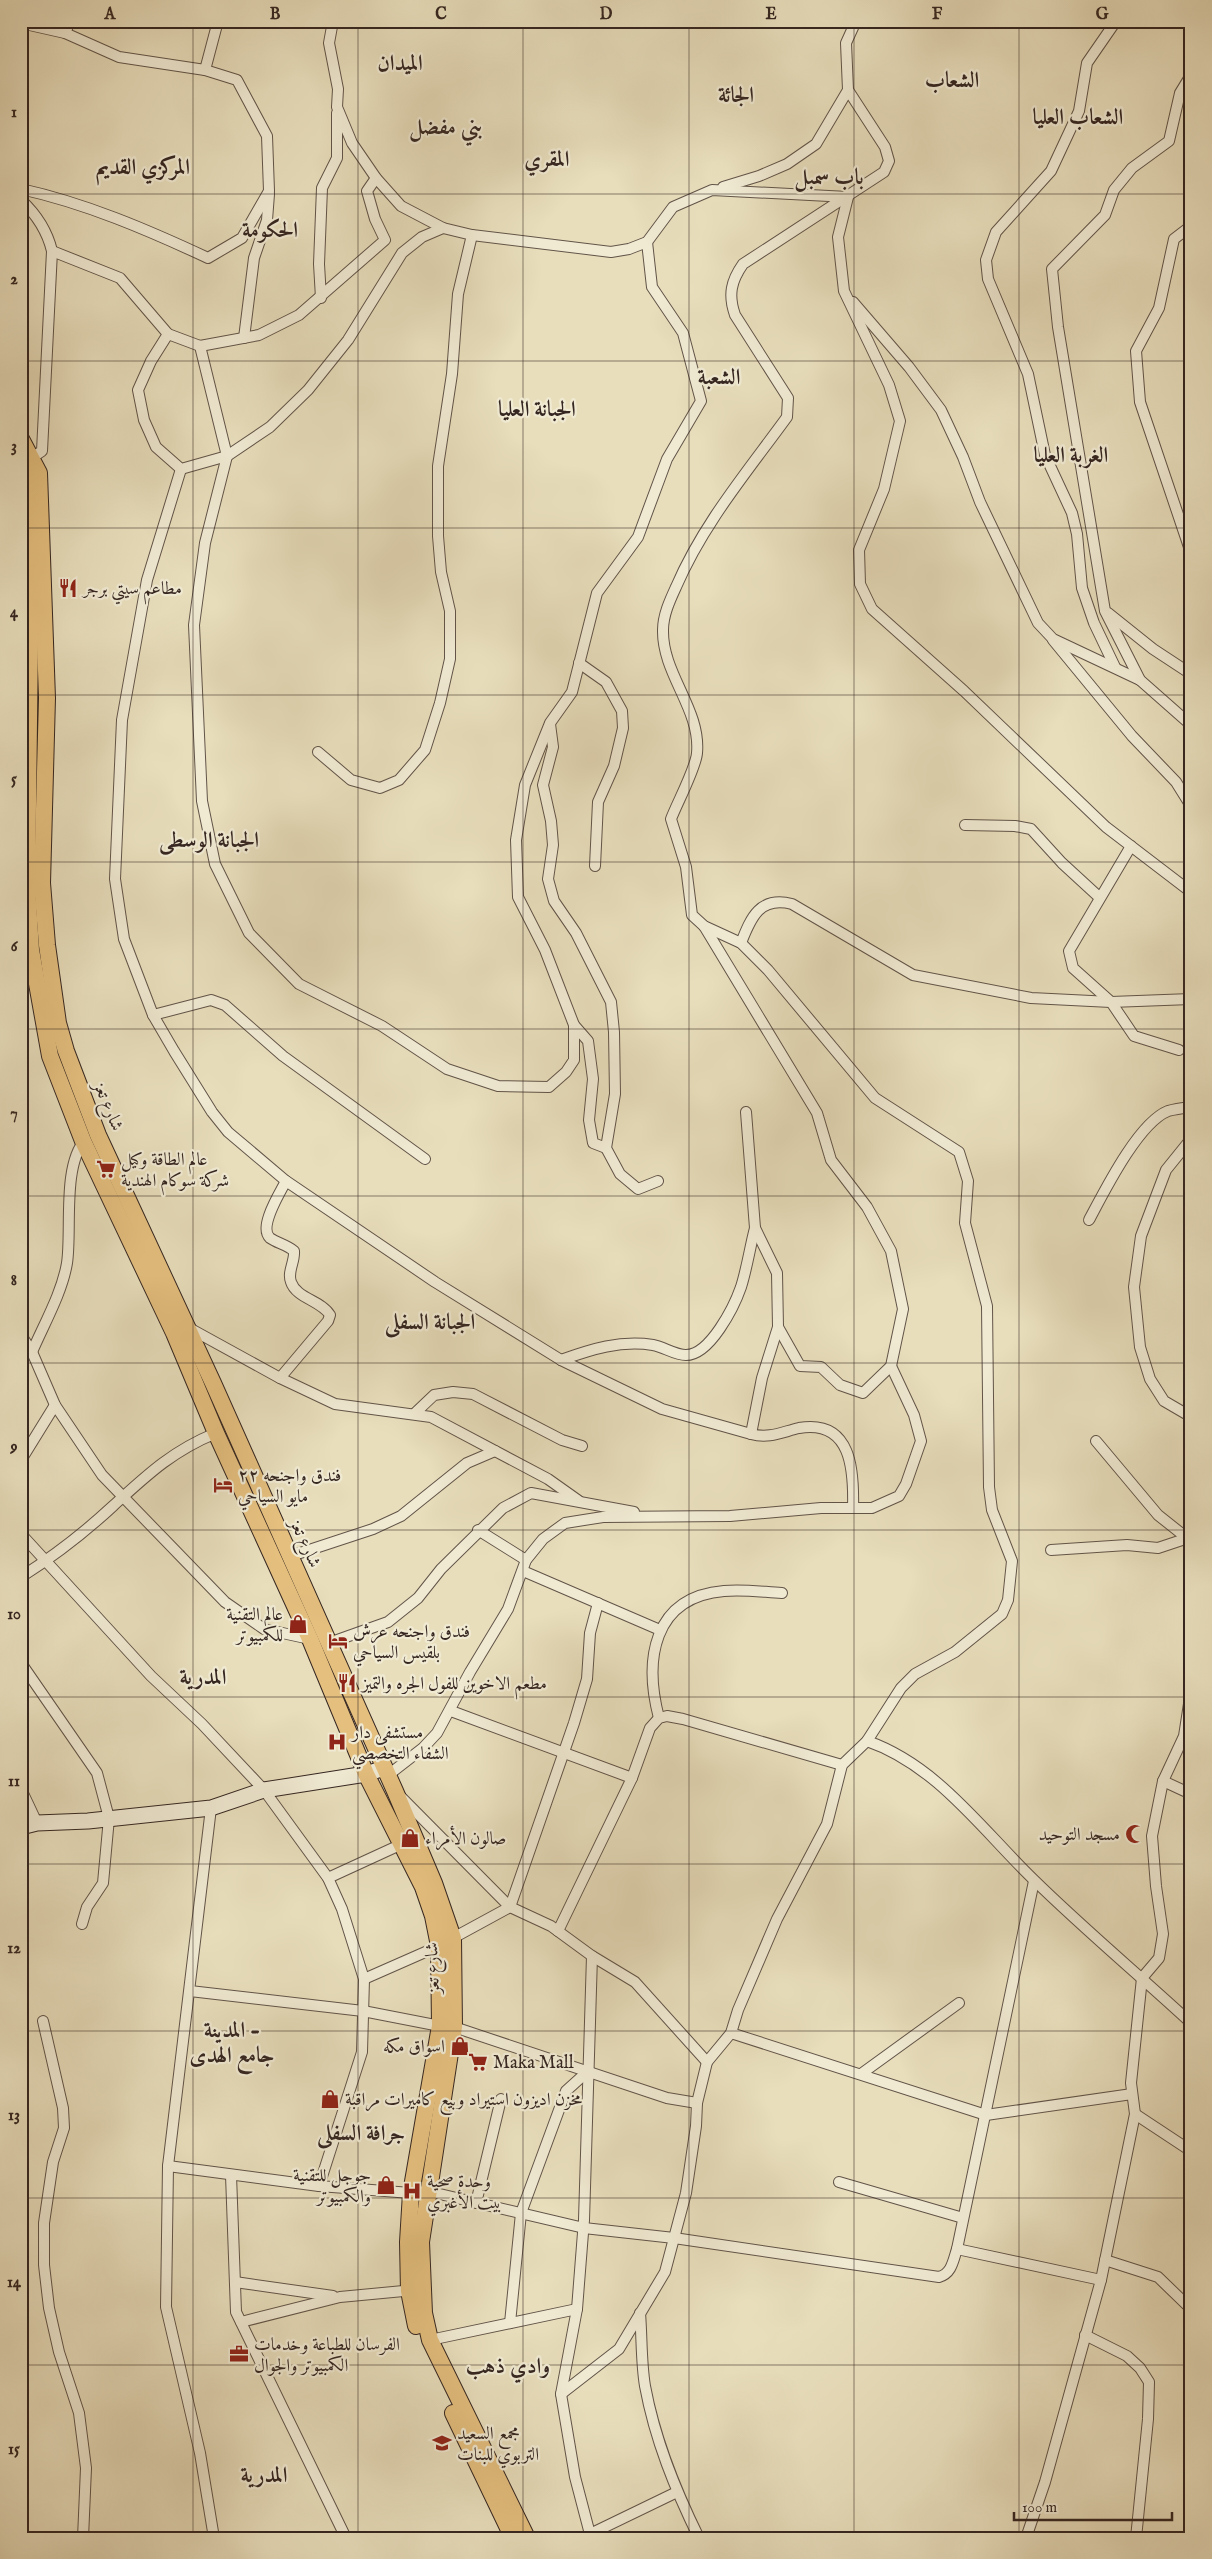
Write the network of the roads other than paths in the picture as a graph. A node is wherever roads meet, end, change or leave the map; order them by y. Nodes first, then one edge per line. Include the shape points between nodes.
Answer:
1 (70, 21) edge
2 (218, 21) edge
3 (333, 21) edge
4 (856, 21) edge
5 (1116, 22) edge
6 (24, 26) edge
7 (65, 33) junction
8 (205, 70) junction
9 (1191, 75) edge
10 (848, 90) junction
11 (337, 107) junction
12 (376, 178) junction
13 (21, 188) edge
14 (712, 190) junction
15 (269, 191) junction
16 (848, 197) junction
17 (21, 200) edge
18 (1191, 226) edge
19 (443, 228) junction
20 (472, 236) junction
21 (647, 242) junction
22 (52, 251) junction
23 (844, 291) junction
24 (321, 298) junction
25 (168, 334) junction
26 (244, 338) junction
27 (200, 346) junction
28 (21, 440) edge
29 (227, 456) junction
30 (25, 463) edge
31 (181, 469) junction
32 (1191, 553) edge
33 (1105, 611) junction
34 (1053, 640) junction
35 (579, 663) junction
36 (1115, 667) junction
37 (1191, 674) edge
38 (1140, 680) junction
39 (550, 723) junction
40 (1191, 725) edge
41 (318, 752) dead end
42 (25, 793) edge
43 (46, 795) junction
44 (1191, 806) edge
45 (965, 825) dead end
46 (1131, 846) junction
47 (595, 866) dead end
48 (1191, 892) edge
49 (1099, 897) junction
50 (704, 926) junction
51 (740, 943) junction
52 (1191, 999) edge
53 (1111, 1002) junction
54 (153, 1015) junction
55 (574, 1025) junction
56 (1179, 1050) dead end
57 (1191, 1107) edge
58 (746, 1112) dead end
59 (91, 1138) junction
60 (1191, 1139) edge
61 (606, 1148) junction
62 (425, 1159) dead end
63 (286, 1181) junction
64 (658, 1181) dead end
65 (1089, 1220) dead end
66 (755, 1228) junction
67 (778, 1327) junction
68 (181, 1330) junction
69 (21, 1335) edge
70 (32, 1352) junction
71 (561, 1360) junction
72 (891, 1366) junction
73 (280, 1378) junction
74 (56, 1405) junction
75 (414, 1414) junction
76 (1190, 1415) edge
77 (216, 1433) junction
78 (751, 1434) junction
79 (1096, 1441) dead end
80 (582, 1446) dead end
81 (495, 1450) junction
82 (21, 1460) edge
83 (122, 1496) junction
84 (579, 1501) junction
85 (853, 1508) junction
86 (653, 1516) junction
87 (478, 1530) junction
88 (21, 1534) edge
89 (1189, 1538) edge
90 (1052, 1550) dead end
91 (291, 1556) junction
92 (526, 1560) junction
93 (46, 1561) junction
94 (522, 1571) junction
95 (21, 1577) edge
96 (782, 1593) dead end
97 (598, 1602) junction
98 (660, 1630) junction
99 (310, 1639) junction
100 (329, 1643) junction
101 (21, 1663) edge
102 (1191, 1691) edge
103 (451, 1710) junction
104 (659, 1718) junction
105 (1188, 1737) edge
106 (867, 1741) junction
107 (563, 1753) junction
108 (842, 1765) junction
109 (385, 1772) junction
110 (366, 1774) junction
111 (632, 1778) junction
112 (1163, 1781) junction
113 (21, 1789) edge
114 (264, 1790) junction
115 (395, 1791) junction
116 (1191, 1794) edge
117 (210, 1808) junction
118 (109, 1818) junction
119 (36, 1823) junction
120 (21, 1827) edge
121 (402, 1844) junction
122 (328, 1878) junction
123 (1034, 1881) junction
124 (510, 1907) junction
125 (82, 1924) dead end
126 (558, 1931) junction
127 (446, 1942) junction
128 (592, 1956) junction
129 (1142, 1978) junction
130 (364, 1979) junction
131 (190, 1991) junction
132 (958, 2003) dead end
133 (363, 2011) junction
134 (43, 2022) dead end
135 (1191, 2023) edge
136 (447, 2027) junction
137 (731, 2033) junction
138 (707, 2062) junction
139 (587, 2072) junction
140 (861, 2074) junction
141 (1132, 2094) junction
142 (501, 2099) dead end
143 (697, 2103) junction
144 (1135, 2114) junction
145 (986, 2115) junction
146 (1191, 2151) edge
147 (168, 2166) junction
148 (231, 2175) junction
149 (839, 2182) dead end
150 (319, 2186) junction
151 (419, 2192) junction
152 (476, 2203) junction
153 (521, 2214) junction
154 (963, 2218) junction
155 (584, 2228) junction
156 (674, 2238) junction
157 (956, 2249) junction
158 (1105, 2260) junction
159 (1101, 2280) junction
160 (235, 2282) junction
161 (415, 2290) junction
162 (340, 2297) junction
163 (577, 2309) junction
164 (1191, 2309) edge
165 (640, 2313) junction
166 (241, 2322) junction
167 (510, 2323) junction
168 (1085, 2335) junction
169 (430, 2340) junction
170 (561, 2394) junction
171 (677, 2492) junction
172 (588, 2537) edge
173 (83, 2538) edge
174 (214, 2538) edge
175 (346, 2538) edge
176 (514, 2538) edge
177 (526, 2538) edge
178 (699, 2538) edge
179 (1026, 2538) edge
180 (1136, 2538) edge

1 - 7 street
2 - 8 street
3 - 11 street via 329,43 338,89
4 - 10 street via 846,43
5 - 36 street via 1087,63 1079,111 1050,171 996,232 986,260 988,278 1028,374 1045,455 1072,513 1082,588
6 - 7 street
7 - 8 street via 119,57
8 - 15 street via 237,80 252,105 267,136
9 - 33 street via 1180,93 1169,141 1132,168 1114,190 1105,216 1052,269 1058,327
10 - 14 street via 816,144 787,164
10 - 16 street via 885,147 889,161 884,172
11 - 12 street via 352,143
11 - 24 street via 337,158 322,188
12 - 19 street via 401,206
12 - 24 street via 367,191 385,240
13 - 15 street via 70,202 208,258 242,238
14 - 16 street
14 - 21 street via 673,207
15 - 26 street via 267,220 254,258
16 - 23 street via 838,237
16 - 50 street via 743,264 737,272 730,290 735,315 788,398 790,409 707,525 667,606 663,630 666,652 697,736 697,754 670,819 686,867 692,915
17 - 22 street via 34,212 48,235
18 - 32 street via 1174,239 1159,308 1136,351 1140,402
19 - 20 street
19 - 29 street via 422,237 402,253 348,340 308,390 270,427
20 - 21 street via 611,252
20 - 41 street via 458,294 452,374 438,466 438,536 441,572 450,611 450,659 440,703 425,750 399,780 380,788 351,780
21 - 35 street via 652,287 682,333 701,401 667,459 638,537 597,593
22 - 25 street via 120,278
22 - 30 street via 42,451
23 - 34 street via 941,410 1010,566 1038,623
23 - 46 street via 889,384 900,421 884,489 859,550 860,584 872,609 1106,827
24 - 26 street via 299,316 259,335
25 - 27 street
25 - 31 street via 138,390 144,420 156,447
26 - 27 street
27 - 29 street
28 - 30 main road, شارع تعز
29 - 31 street
29 - 55 street via 205,543 194,625 197,725 202,801 215,864 248,933 299,984 382,1026 446,1069 498,1086 549,1087 558,1081 574,1060
30 - 42 main road, شارع تعز via 32,558
30 - 43 main road, شارع تعز via 39,473 47,698
31 - 54 street via 147,580 122,720 116,823 115,879 124,938
33 - 37 street
33 - 38 street
34 - 36 street
34 - 44 street via 1132,736 1176,782
35 - 39 street via 572,692
35 - 47 street via 606,682 622,711 624,728 614,766 598,802
36 - 38 street
38 - 40 street
39 - 55 street via 525,785 516,840 518,897 545,950
39 - 61 street via 552,747 543,785 553,845 548,879 554,900 576,933 612,1002 615,1094
42 - 43 street
42 - 59 main road, شارع تعز via 31,950 50,1056
43 - 59 main road, شارع تعز via 42,882 47,945 58,1023
45 - 49 street via 1031,829
46 - 48 street
46 - 49 street
49 - 53 street via 1069,951 1069,960 1073,968
50 - 51 street
50 - 72 street via 817,1112 831,1160 867,1207 891,1251 903,1308
51 - 53 street via 752,915 778,900 792,904 913,976 1031,998
51 - 106 street via 768,970 875,1098 959,1152 968,1181 965,1223 987,1306 989,1486 992,1510 1012,1561 1008,1600 1002,1614 985,1629 955,1652 915,1674 901,1688
52 - 53 street
53 - 56 street via 1134,1036
54 - 62 street via 211,1000 225,1005 283,1056
54 - 63 street via 228,1132
55 - 61 street via 588,1041 593,1079 588,1120 593,1144
57 - 65 street via 1167,1111 1146,1128 1115,1172
58 - 66 street
59 - 68 main road, شارع تعز
59 - 70 street via 74,1164 67,1264
60 - 76 street via 1166,1170 1141,1236 1134,1287 1140,1347 1150,1378 1164,1401
61 - 64 street via 620,1174 638,1189
63 - 71 street via 435,1282
63 - 73 street via 266,1224 266,1233 294,1251 290,1282 295,1289 330,1315
66 - 67 street via 777,1272
66 - 71 street via 741,1288 719,1330 697,1353 685,1355 655,1345 618,1343
67 - 72 street via 800,1366 821,1367 840,1385 863,1394
67 - 78 street via 762,1378
68 - 73 street
68 - 77 main road, شارع تعز
68 - 91 main road, شارع تعز
69 - 70 street
70 - 74 street
71 - 78 street via 662,1410
72 - 85 street via 914,1416 921,1441 899,1496 872,1508
73 - 75 street via 335,1404
74 - 82 street
74 - 83 street via 102,1475
75 - 80 street via 434,1396 453,1392 473,1394 562,1440
75 - 81 street via 431,1416
77 - 83 street via 188,1444
77 - 99 main road, شارع تعز
78 - 85 street via 764,1438 801,1428 825,1428 835,1434 843,1443 854,1471
79 - 89 street via 1158,1516
81 - 84 street via 548,1479
81 - 91 street via 467,1463 401,1516 373,1529
83 - 93 street
83 - 99 street via 224,1602 264,1629
84 - 86 street
84 - 87 street via 531,1493 503,1508
85 - 86 street via 730,1516
86 - 92 street via 564,1522 543,1539
87 - 92 street
87 - 100 street via 418,1598 388,1622
88 - 93 street
89 - 90 street via 1158,1548 1127,1545
91 - 100 main road, شارع تعز
92 - 94 street
93 - 95 street
93 - 114 street via 151,1676
94 - 97 street
94 - 103 street via 508,1609
96 - 98 street via 724,1591 706,1595 687,1602 670,1616
97 - 98 street
97 - 107 street via 590,1634 587,1679
98 - 104 street via 653,1651 652,1692
99 - 110 main road, شارع تعز
100 - 109 main road, شارع تعز
101 - 118 street via 97,1773
102 - 105 street
103 - 107 street
103 - 109 street via 423,1748
104 - 108 street via 683,1719
104 - 111 street via 648,1732
105 - 112 street
106 - 108 street
106 - 123 street via 912,1762 948,1793
107 - 111 street
107 - 124 street
108 - 137 street via 827,1824 777,1919
109 - 110 main road
109 - 115 main road, شارع تعز
110 - 114 main road
110 - 121 main road, شارع تعز
111 - 126 street
112 - 116 street
112 - 129 street via 1152,1836 1163,1934 1159,1958
113 - 119 street
114 - 117 main road
114 - 122 street
115 - 124 street
115 - 127 main road, شارع تعز via 434,1883
117 - 118 main road
117 - 131 street
118 - 119 main road
118 - 125 street via 102,1883 87,1907
119 - 120 main road
121 - 122 street
121 - 127 main road, شارع تعز
122 - 130 street via 342,1908
123 - 129 street
123 - 145 street
124 - 126 street
124 - 127 street
126 - 128 street
127 - 130 street
127 - 136 main road, شارع تعز
128 - 138 street via 635,1982
128 - 139 street
129 - 135 street
129 - 141 street
130 - 133 street
131 - 133 street
131 - 147 street
132 - 140 street
133 - 136 street
133 - 150 street via 362,2052
134 - 173 street via 58,2084 64,2128 53,2162 44,2223 44,2266 48,2308 79,2413 86,2468
136 - 139 street
136 - 151 main road, شارع تعز
137 - 138 street
137 - 140 street
138 - 143 street
139 - 143 street via 668,2098
139 - 153 street via 566,2091
139 - 155 street
140 - 145 street
141 - 144 street
141 - 145 street
142 - 152 street
143 - 156 street via 686,2193
144 - 146 street
144 - 158 street
145 - 154 street
147 - 148 street
147 - 174 street via 166,2307 200,2453
148 - 150 street
148 - 160 street
149 - 154 street
150 - 151 street
151 - 152 street
151 - 161 main road, شارع تعز via 421,2242
152 - 153 street
153 - 155 street
153 - 167 street
154 - 157 street
155 - 156 street
155 - 163 street
156 - 157 street via 939,2277 950,2270
156 - 165 street via 665,2272
157 - 159 street
158 - 159 street
158 - 164 street via 1158,2277
159 - 168 street
160 - 162 street
160 - 166 street via 236,2312
161 - 162 street
161 - 169 main road, شارع تعز
161 - 176 main road, شارع تعز via 420,2343
162 - 166 street
163 - 167 street
163 - 170 street
165 - 170 street via 619,2349
165 - 171 street via 645,2384 657,2438
166 - 175 street
167 - 169 street
168 - 179 street via 1045,2482
168 - 180 street via 1127,2356 1140,2368 1148,2382 1148,2419
169 - 177 main road, شارع تعز
170 - 172 street
171 - 172 street
171 - 178 street

